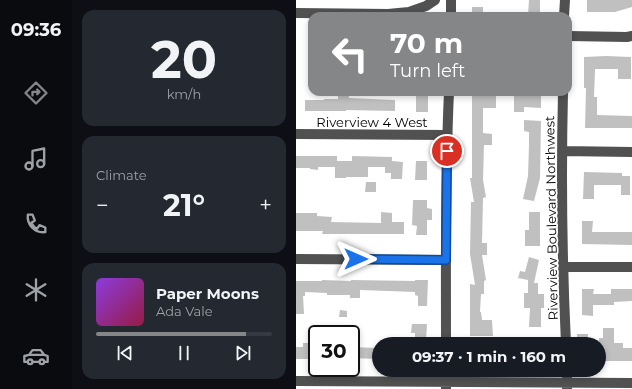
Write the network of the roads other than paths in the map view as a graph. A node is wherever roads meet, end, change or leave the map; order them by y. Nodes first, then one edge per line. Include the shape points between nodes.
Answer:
1 (435, 0) edge
2 (451, 0) edge
3 (565, 0) edge
4 (410, 12) edge
5 (451, 12) edge
6 (564, 12) edge
7 (296, 13) edge
8 (308, 13) edge
9 (572, 36) edge
10 (632, 36) edge
11 (449, 96) edge
12 (563, 96) edge
13 (296, 134) edge
14 (447, 135) junction
15 (562, 151) junction
16 (632, 152) edge
17 (296, 259) edge
18 (446, 260) junction
19 (562, 267) junction
20 (632, 267) edge
21 (446, 337) edge
22 (566, 337) edge
23 (296, 381) edge
24 (632, 383) edge
25 (446, 386) edge
26 (567, 386) edge

1 - 4 street
2 - 5 street
3 - 6 street
7 - 8 street
9 - 10 street
11 - 14 street
12 - 15 street, Riverview Boulevard Northwest
13 - 14 street, Riverview 4 West
14 - 18 street
15 - 16 street
15 - 19 street, Riverview Boulevard Northwest
17 - 18 street
18 - 21 street
19 - 20 street
19 - 22 street, Riverview Boulevard Northwest
23 - 25 street
24 - 26 street
25 - 26 street

